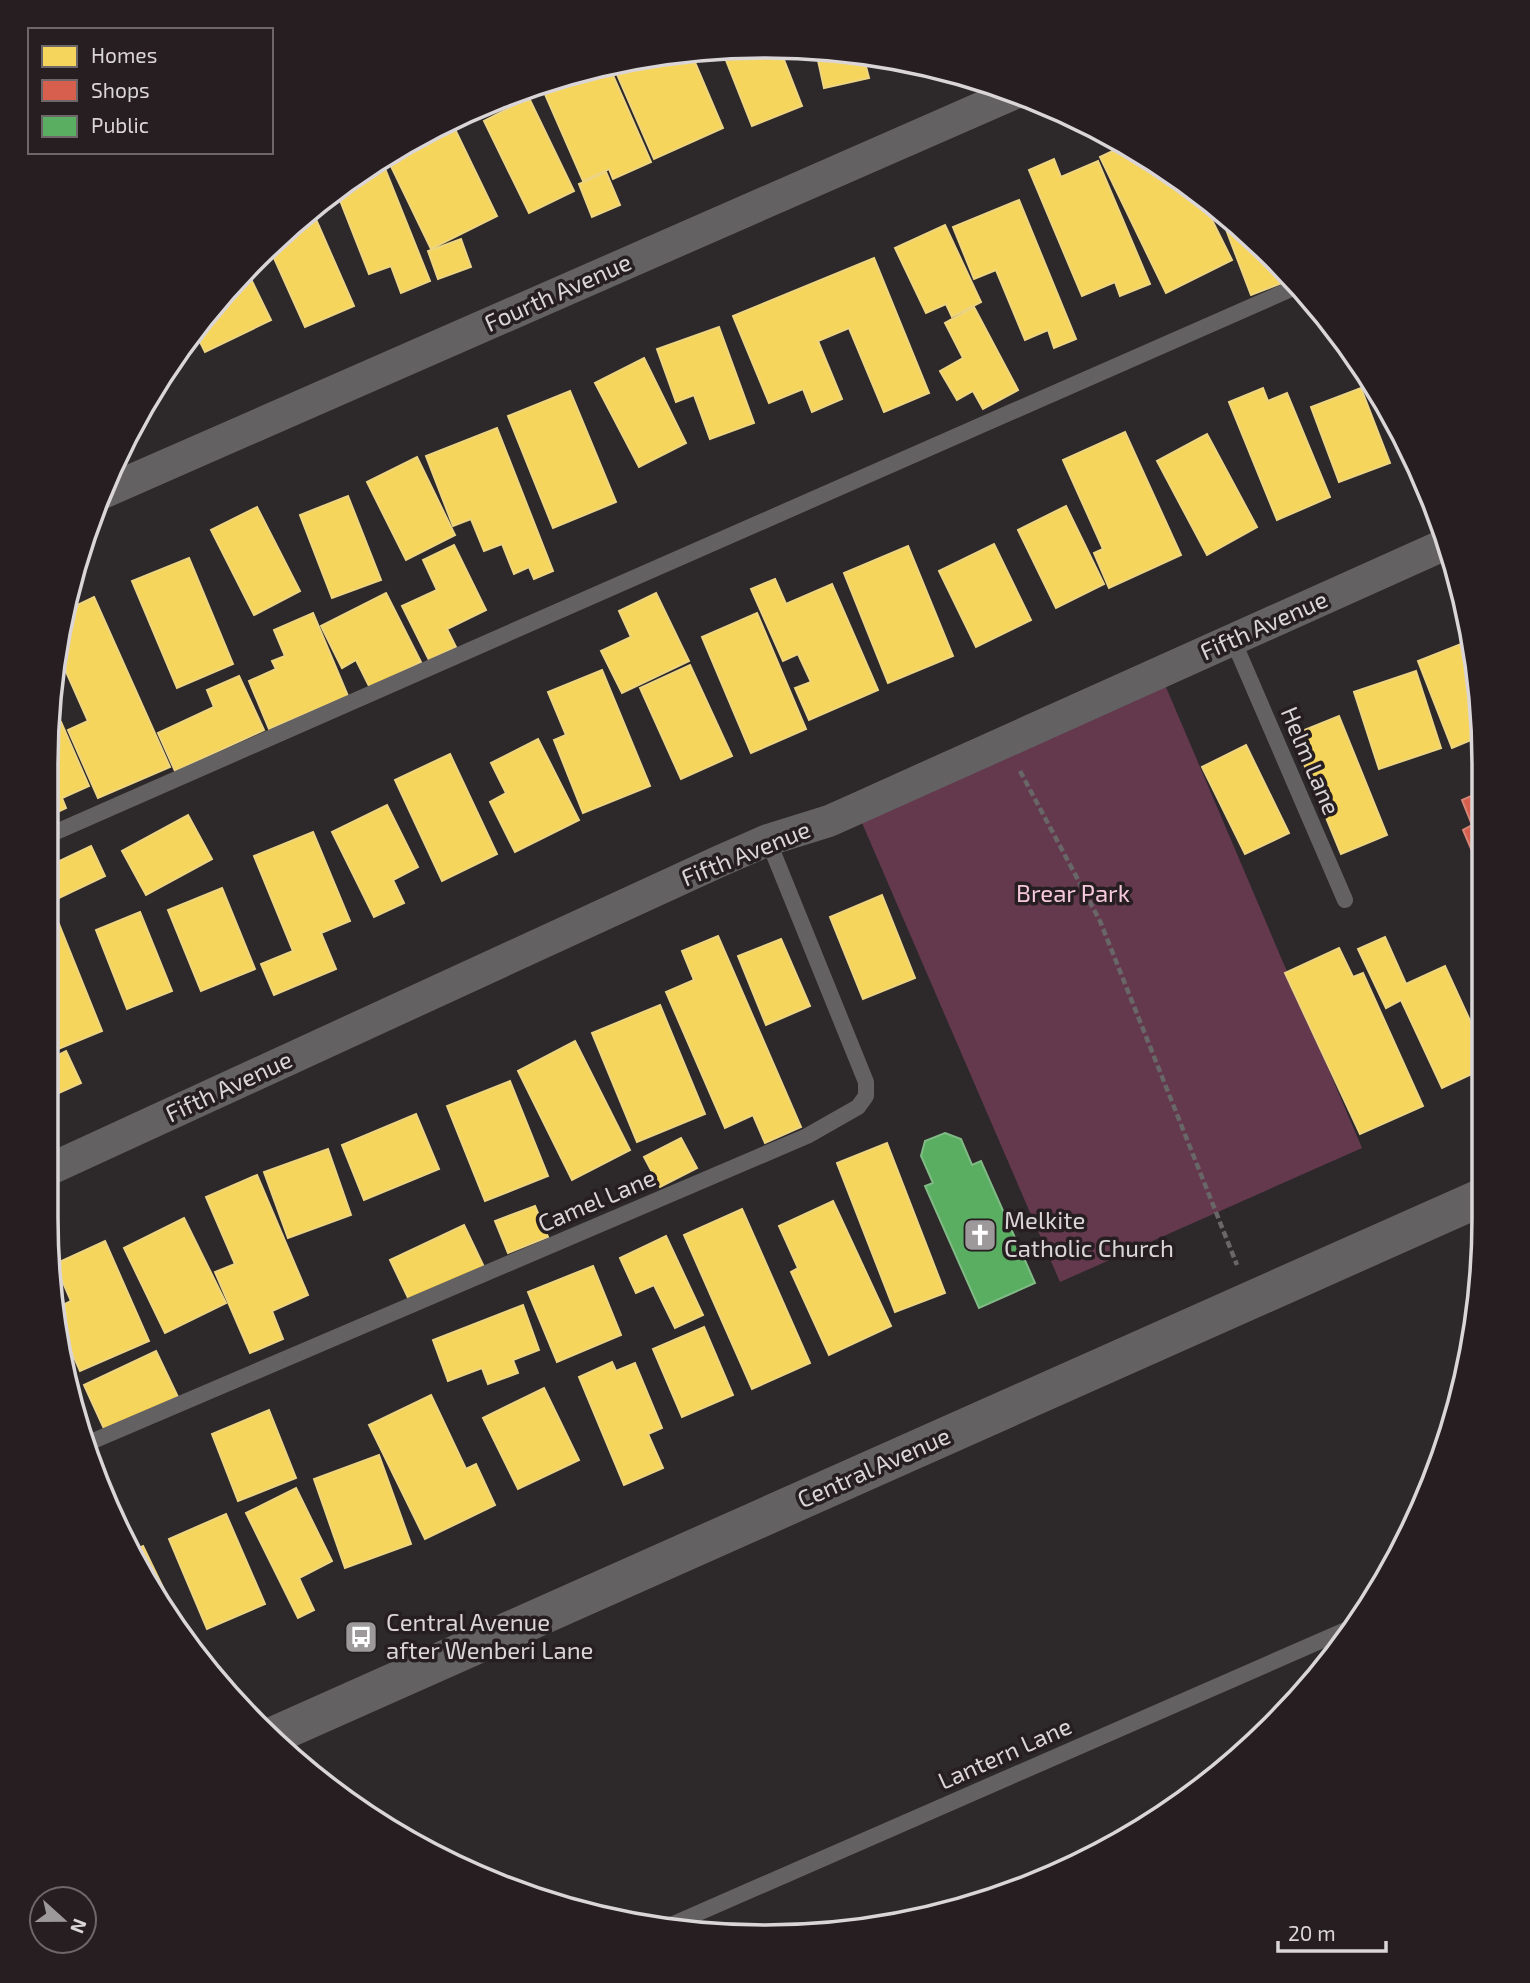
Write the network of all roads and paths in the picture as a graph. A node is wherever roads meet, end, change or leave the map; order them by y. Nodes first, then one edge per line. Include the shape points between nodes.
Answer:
1 (1002, 99) edge
2 (1289, 290) edge
3 (115, 487) edge
4 (1438, 548) edge
5 (1233, 640) junction
6 (1004, 742) junction
7 (58, 831) edge
8 (768, 840) junction
9 (1345, 900) dead end
10 (58, 1165) edge
11 (1472, 1202) edge
12 (1250, 1300) junction
13 (94, 1441) edge
14 (1337, 1634) edge
15 (280, 1732) edge
16 (682, 1920) edge

1 - 3 street, Fourth Avenue
2 - 7 lane
4 - 5 street, Fifth Avenue
5 - 6 street, Fifth Avenue
5 - 9 lane, Helm Lane
6 - 8 street, Fifth Avenue via 829,821
6 - 12 path via 1100,921
8 - 10 street, Fifth Avenue
8 - 13 lane, Camel Lane via 866,1082 866,1096 858,1107 794,1142
11 - 12 main road, Central Avenue
12 - 15 main road, Central Avenue
14 - 16 lane, Lantern Lane

